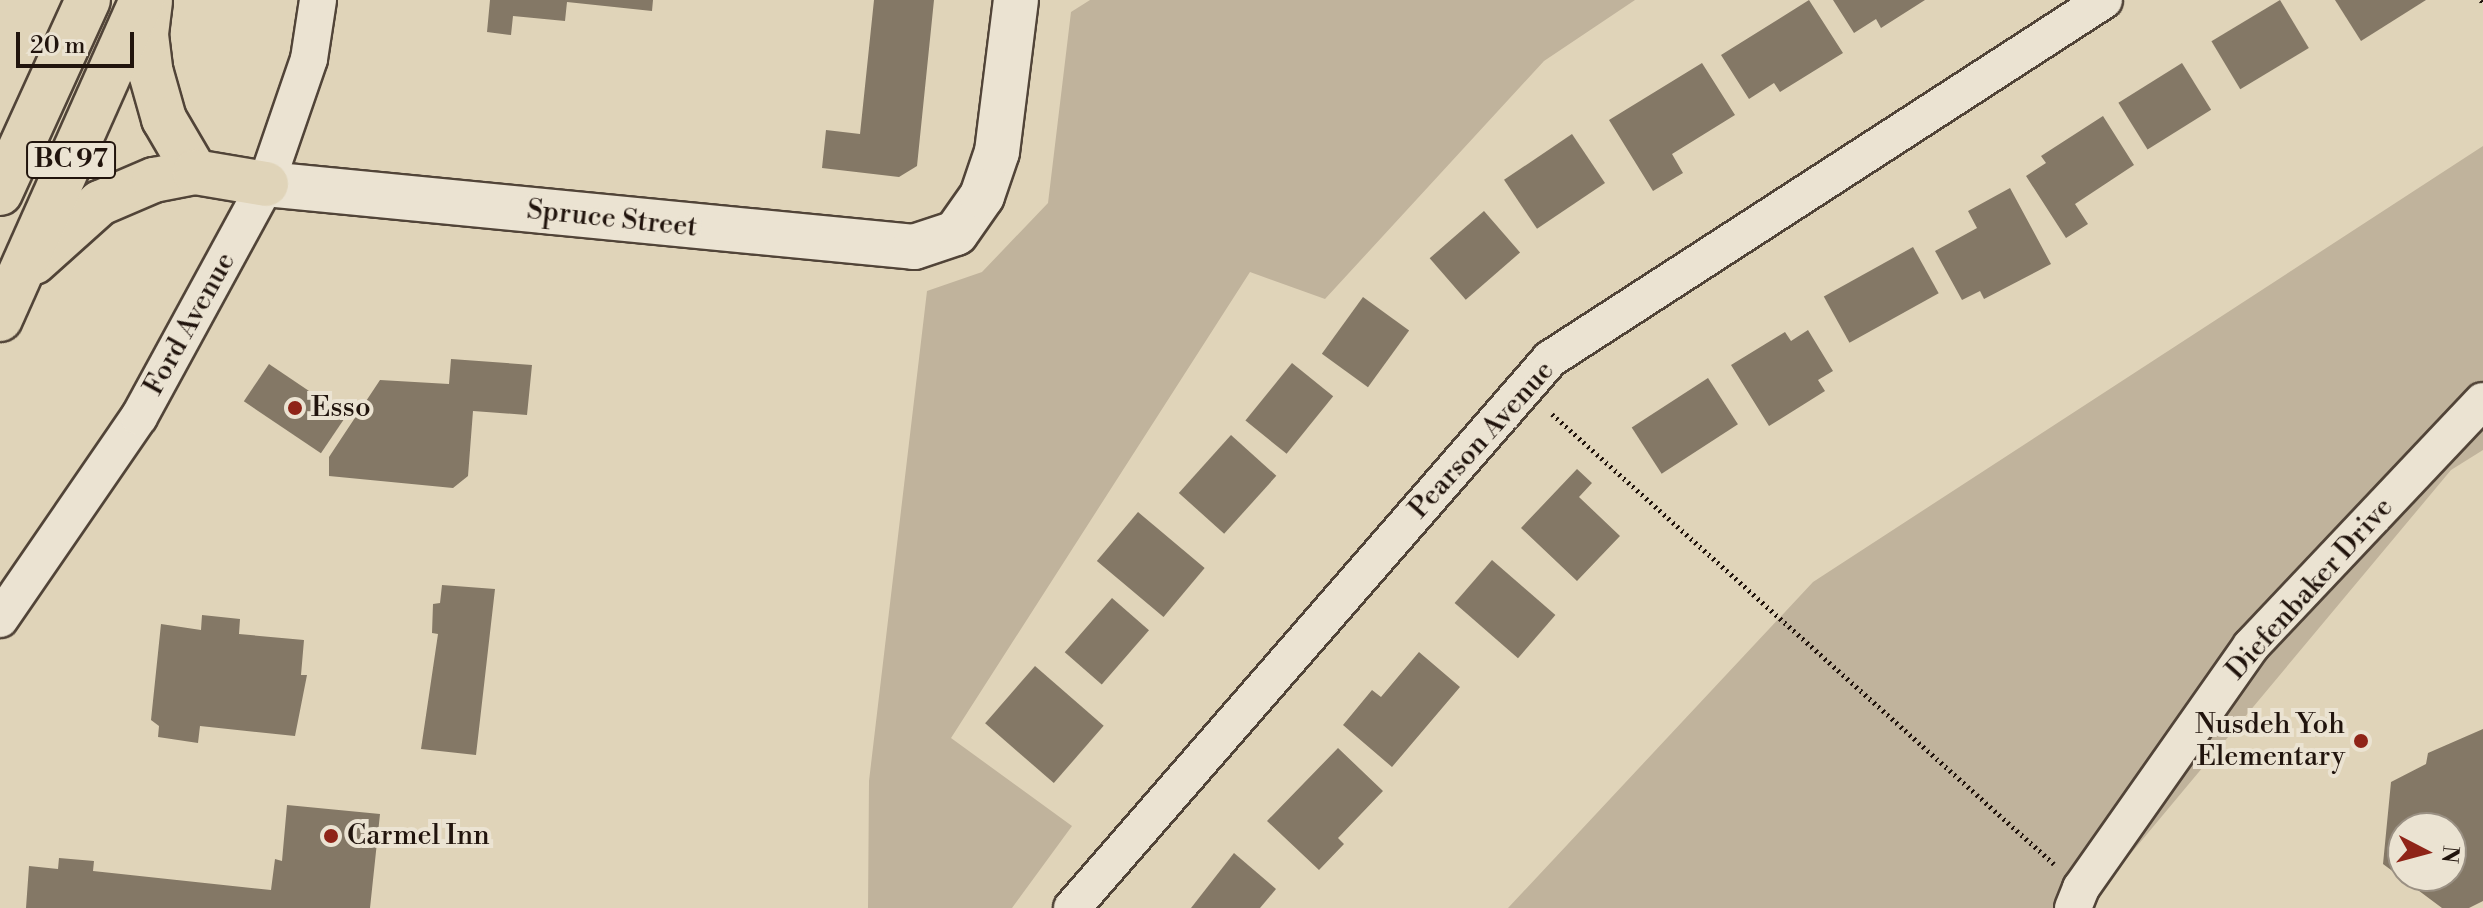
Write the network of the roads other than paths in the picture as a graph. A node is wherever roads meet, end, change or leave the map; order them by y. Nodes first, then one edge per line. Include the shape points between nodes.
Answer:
1 (88, 0) edge
2 (142, 0) edge
3 (150, 0) edge
4 (318, 0) edge
5 (1016, 0) edge
6 (2104, 0) edge
7 (195, 172) junction
8 (266, 184) junction
9 (0, 193) edge
10 (19, 276) junction
11 (0, 319) edge
12 (2483, 401) edge
13 (0, 619) edge
14 (2077, 898) edge
15 (1072, 908) edge

1 - 9 highway, BC 97
2 - 10 highway, BC 97
3 - 7 highway via 146,35 151,73 164,119
4 - 8 street, Ford Avenue via 309,59
5 - 8 street, Spruce Street via 997,152 982,196 956,233 914,247
6 - 15 street, Pearson Avenue via 1550,359
7 - 8 highway
7 - 10 highway via 154,180 100,203
8 - 13 street, Ford Avenue via 139,417
10 - 11 highway, BC 97
12 - 14 street, Diefenbaker Drive via 2251,646

